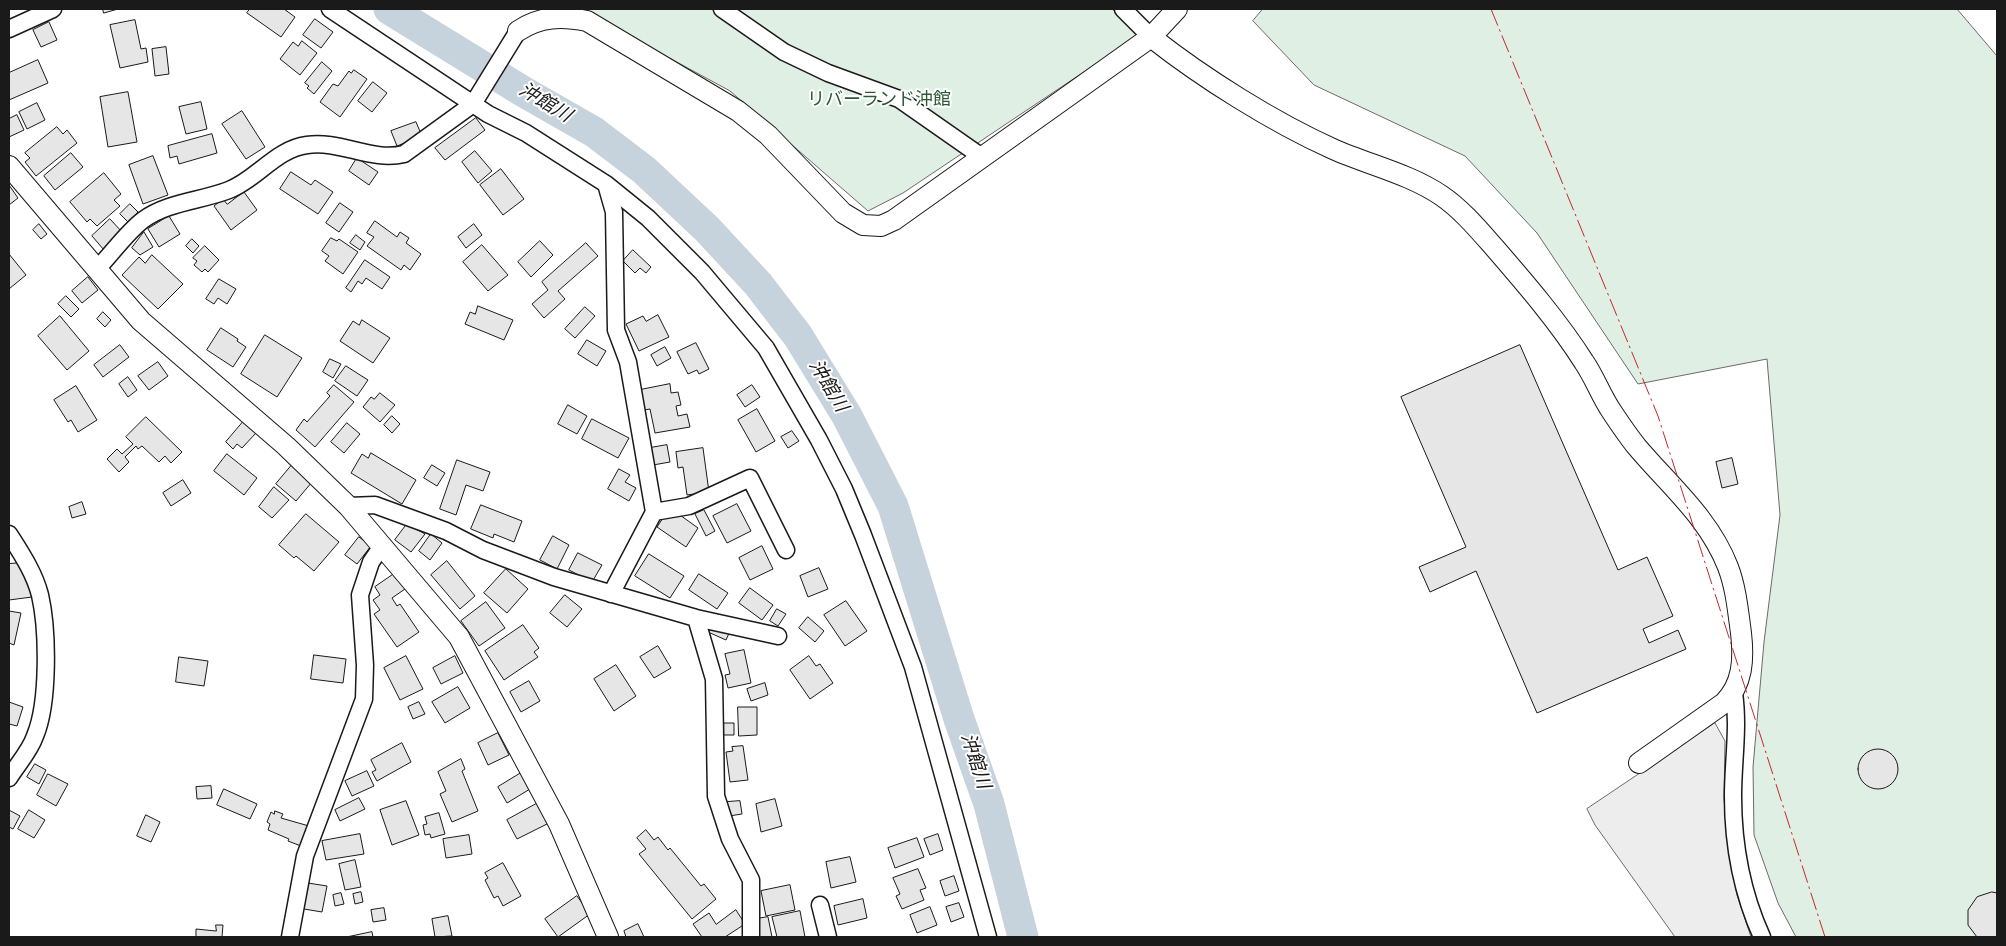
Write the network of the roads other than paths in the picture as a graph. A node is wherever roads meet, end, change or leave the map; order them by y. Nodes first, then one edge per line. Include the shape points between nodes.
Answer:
1 (53, 9) edge
2 (330, 9) edge
3 (722, 9) edge
4 (1123, 9) edge
5 (1177, 9) edge
6 (9, 29) edge
7 (1151, 37) junction
8 (514, 40) joint
9 (476, 99) junction
10 (982, 158) junction
11 (9, 166) edge
12 (606, 184) junction
13 (96, 270) junction
14 (348, 506) junction
15 (654, 512) junction
16 (9, 534) edge
17 (382, 546) junction
18 (786, 550) dead end
19 (611, 594) junction
20 (696, 618) junction
21 (778, 636) dead end
22 (1734, 693) junction
23 (1639, 763) dead end
24 (9, 778) edge
25 (820, 905) dead end
26 (290, 937) edge
27 (608, 937) edge
28 (751, 937) edge
29 (828, 937) edge
30 (988, 937) edge
31 (1762, 937) edge

1 - 6 street
2 - 9 street
3 - 10 street via 784,52 828,73 899,99
4 - 7 street
5 - 7 street
7 - 10 street
7 - 22 street via 1184,63 1276,119 1333,149 1404,176 1442,196 1500,254 1563,332 1637,447 1693,507 1712,536 1728,567 1737,600 1742,664
8 - 9 street
8 - 10 street via 530,23 542,20 566,17 586,22 738,111 768,135 843,214 862,225 881,226 894,220
9 - 12 street via 488,114 526,133
9 - 13 street via 404,154 393,157 350,148 307,145 280,155 228,190 142,220
11 - 13 street
12 - 15 street via 614,212 616,330 628,362
12 - 30 street via 648,218 702,272 766,348 832,464 913,667
13 - 14 street via 152,332 286,446
14 - 17 street
14 - 19 street via 375,505 446,531 520,564
15 - 18 street via 689,506 750,478
15 - 19 street
16 - 24 street via 28,564 40,595 46,660 35,736
17 - 26 street via 370,562 360,595 364,699 304,856
17 - 27 street via 459,637 559,824
19 - 20 street
20 - 21 street
20 - 28 street via 714,679 716,796 730,839 751,880
22 - 23 street
22 - 31 street via 1737,716 1734,836 1742,880
25 - 29 street

